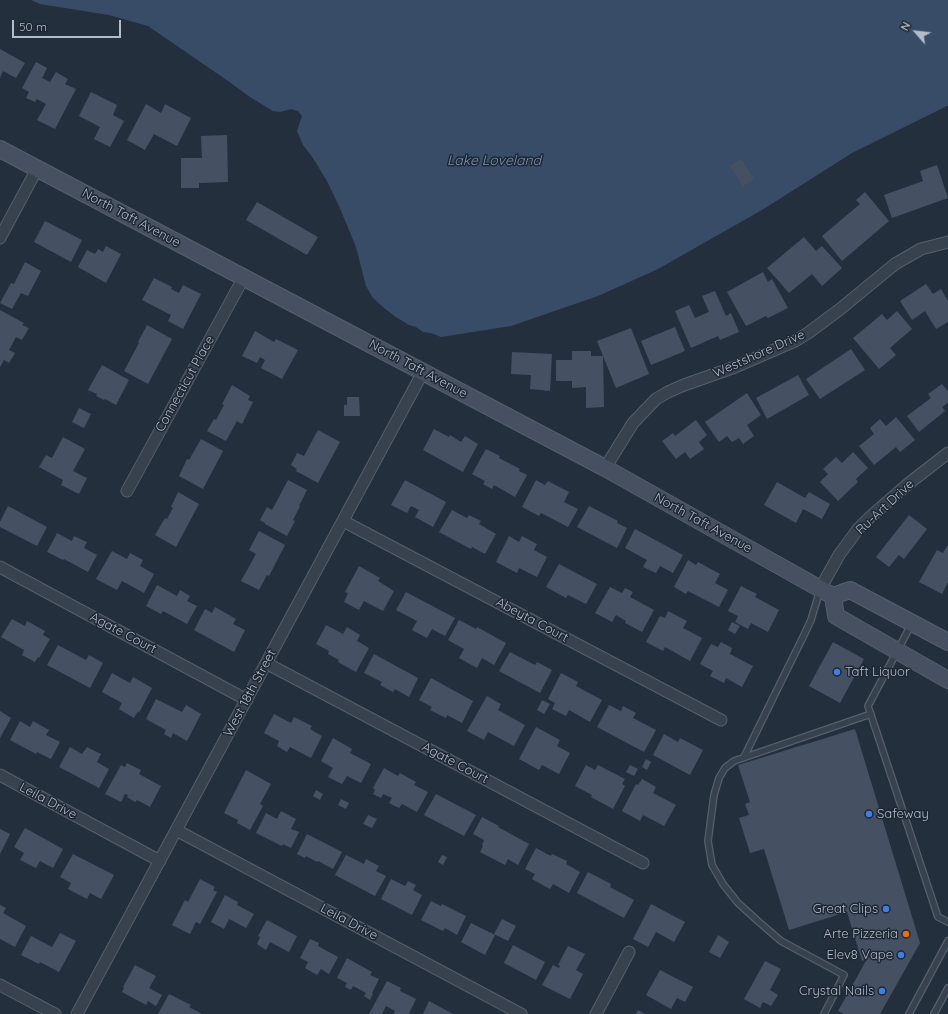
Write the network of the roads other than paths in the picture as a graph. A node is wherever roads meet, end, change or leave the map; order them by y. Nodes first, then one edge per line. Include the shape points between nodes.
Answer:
1 (0, 149) edge
2 (37, 169) junction
3 (0, 238) edge
4 (948, 242) edge
5 (244, 277) junction
6 (423, 372) junction
7 (948, 453) edge
8 (605, 468) junction
9 (126, 491) dead end
10 (343, 521) junction
11 (0, 567) edge
12 (826, 593) junction
13 (912, 623) junction
14 (948, 642) edge
15 (897, 650) junction
16 (266, 663) junction
17 (948, 680) edge
18 (247, 700) junction
19 (871, 714) junction
20 (721, 720) dead end
21 (744, 757) junction
22 (0, 775) edge
23 (176, 830) junction
24 (160, 861) junction
25 (643, 863) dead end
26 (948, 922) edge
27 (948, 941) edge
28 (629, 952) dead end
29 (0, 985) edge
30 (948, 988) edge
31 (55, 1014) edge
32 (77, 1014) edge
33 (521, 1014) edge
34 (596, 1014) edge
35 (824, 1014) edge
36 (909, 1014) edge
37 (934, 1014) edge

1 - 2 main road, North Taft Avenue
2 - 3 street
2 - 5 main road, North Taft Avenue
4 - 8 street, Westshore Drive via 922,249 895,264 833,315 795,341 735,367 679,387 656,399 634,423
5 - 6 main road, North Taft Avenue
5 - 9 street, Connecticut Place
6 - 8 main road, North Taft Avenue
6 - 10 street, West 18th Street
7 - 12 street, Ru-Art Drive via 908,484 858,529 839,555
8 - 12 main road, North Taft Avenue
10 - 16 street, West 18th Street
10 - 20 street, Abeyta Court
11 - 18 street, Agate Court
12 - 13 main road via 850,590
12 - 15 main road via 836,616
12 - 21 lane
13 - 14 main road
13 - 15 lane
15 - 17 main road
15 - 19 lane via 868,706
16 - 18 street, West 18th Street
16 - 25 street, Agate Court
18 - 23 street, West 18th Street
19 - 21 lane
19 - 26 lane via 938,917
21 - 35 lane via 725,768 719,778 708,841 712,865 722,884 738,903 781,941 844,976
22 - 24 street, Leila Drive
23 - 24 street, West 18th Street
23 - 33 street, Leila Drive
24 - 32 street, West 18th Street
27 - 36 lane
28 - 34 street
29 - 31 street
30 - 37 lane

